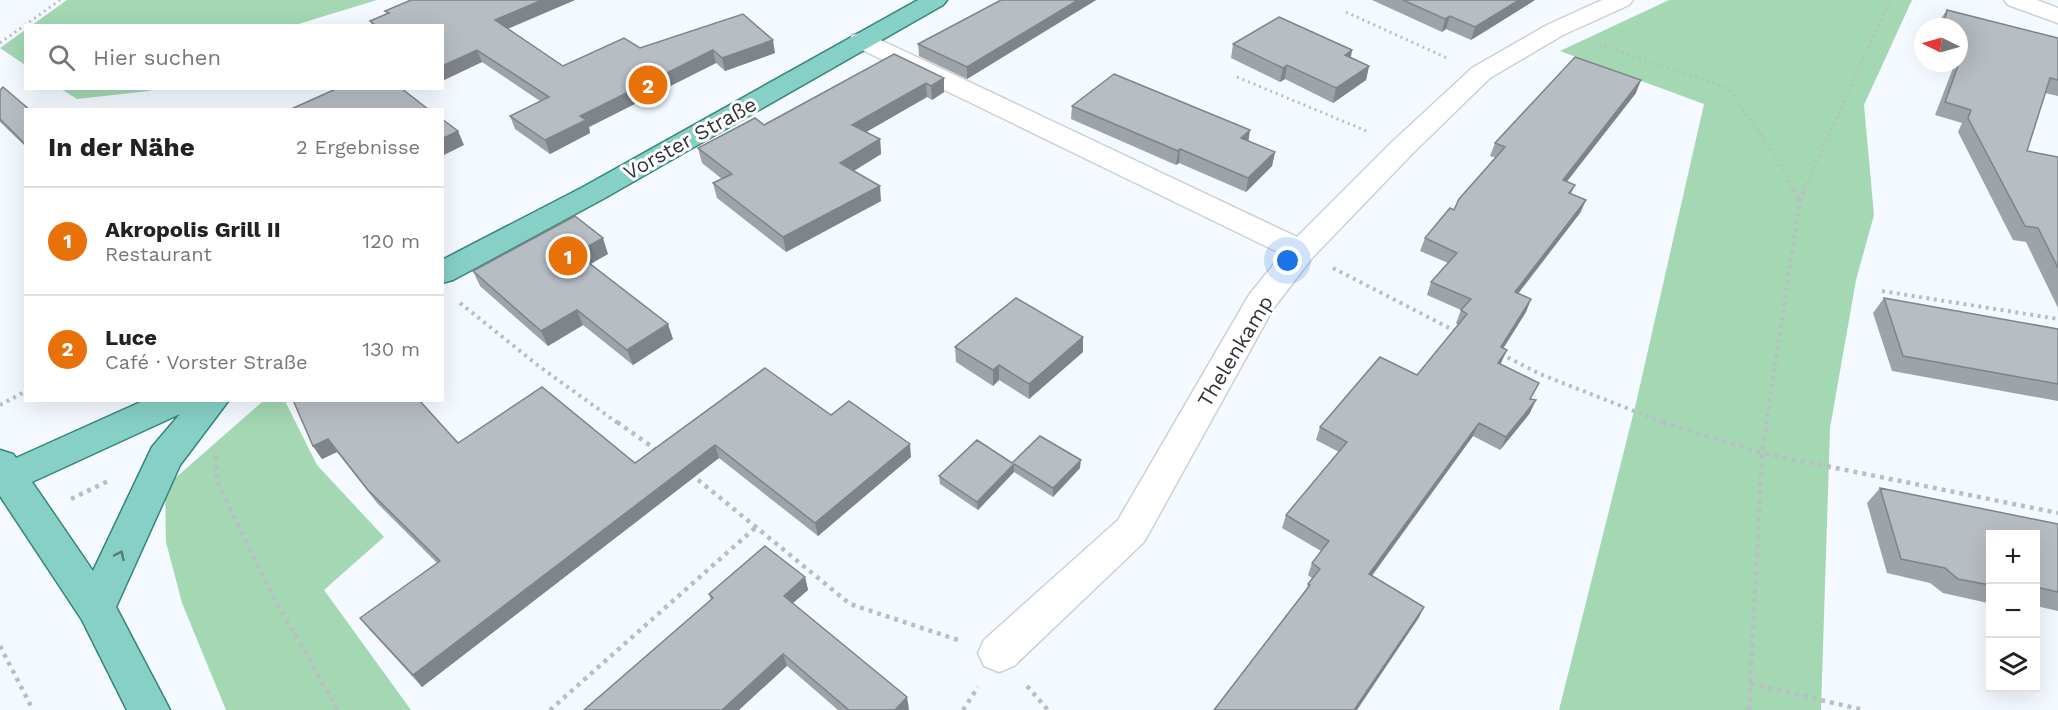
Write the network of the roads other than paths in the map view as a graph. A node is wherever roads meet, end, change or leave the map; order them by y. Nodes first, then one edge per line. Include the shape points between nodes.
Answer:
1 (935, 0) edge
2 (1621, 0) edge
3 (2016, 0) edge
4 (2058, 16) edge
5 (861, 40) junction
6 (1301, 251) junction
7 (447, 285) edge
8 (173, 402) edge
9 (210, 402) edge
10 (3, 474) edge
11 (96, 608) junction
12 (999, 653) road end
13 (149, 710) edge

1 - 5 main road, Vorster Straße
2 - 6 street, Thelenkamp via 1555,30 1481,73
3 - 4 street
5 - 6 street
5 - 7 main road, Vorster Straße via 593,193
6 - 12 street, Thelenkamp via 1260,303 1131,531
8 - 10 main road
11 -> 9 main road via 165,457
10 - 11 main road
11 - 13 main road

